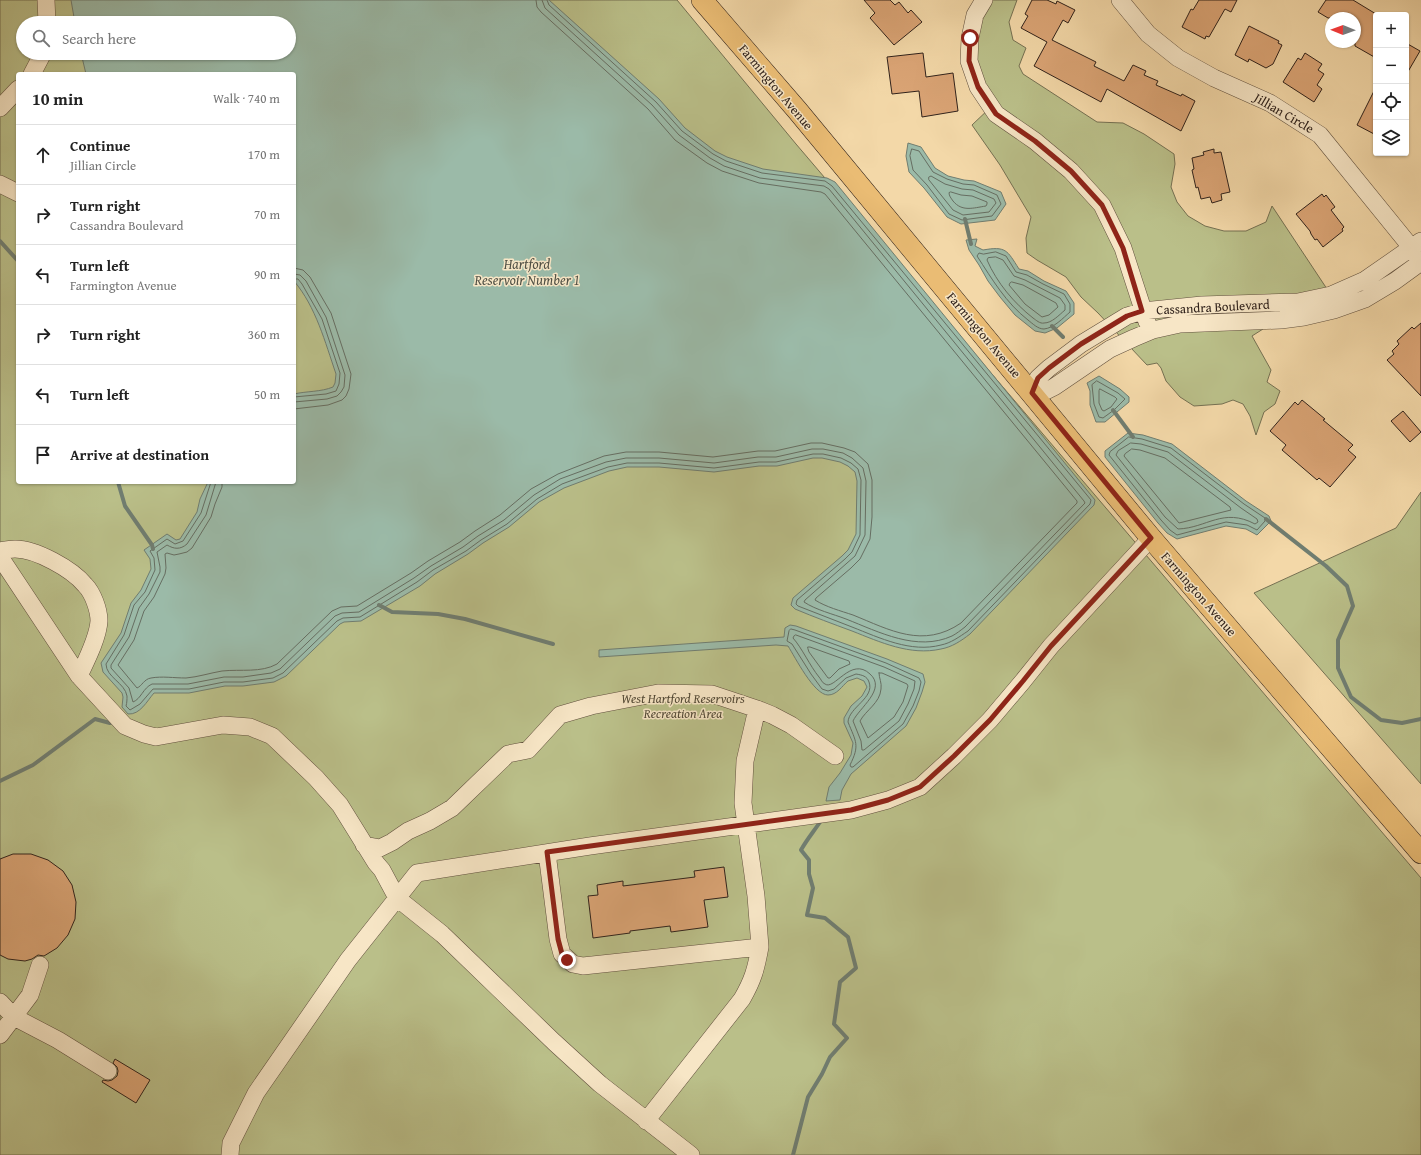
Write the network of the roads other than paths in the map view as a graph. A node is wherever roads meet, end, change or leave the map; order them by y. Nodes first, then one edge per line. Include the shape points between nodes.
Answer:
1 (46, 0) edge
2 (702, 0) edge
3 (984, 0) edge
4 (1120, 0) edge
5 (47, 16) edge
6 (39, 60) edge
7 (33, 72) edge
8 (16, 91) edge
9 (0, 108) edge
10 (0, 184) edge
11 (16, 192) edge
12 (1419, 252) edge
13 (1142, 311) junction
14 (1150, 331) junction
15 (1032, 393) junction
16 (1151, 538) junction
17 (0, 551) edge
18 (0, 557) edge
19 (79, 676) junction
20 (757, 709) junction
21 (835, 756) dead end
22 (747, 825) junction
23 (364, 845) junction
24 (547, 852) junction
25 (1421, 854) edge
26 (397, 898) junction
27 (760, 947) junction
28 (40, 965) dead end
29 (0, 1002) edge
30 (14, 1017) junction
31 (0, 1035) edge
32 (108, 1071) dead end
33 (646, 1121) junction
34 (230, 1155) edge
35 (691, 1155) edge

1 - 5 street
2 - 15 main road, Farmington Avenue via 797,110
3 - 13 street via 975,15 970,38 969,61 978,87 996,114 1035,141 1071,171 1102,205 1123,248
4 - 12 street, Jillian Circle via 1148,34 1178,58 1214,78 1270,103 1320,135
6 - 7 street
8 - 9 street
10 - 11 street
12 - 13 street, Cassandra Boulevard via 1365,280 1331,294 1298,302 1202,305
12 - 14 street, Cassandra Boulevard via 1395,281 1365,299 1334,310 1281,320 1180,324
13 - 14 street
13 - 15 street, Cassandra Boulevard via 1127,316 1094,336 1049,368 1038,378
14 - 15 street, Cassandra Boulevard via 1110,349 1054,387 1044,392
15 - 16 main road, Farmington Avenue
16 - 22 street via 1051,646 990,720 920,787 888,800 851,810
16 - 25 main road, Farmington Avenue
17 - 19 street via 16,549 36,554 72,572 86,585 95,600 99,621 93,646
18 - 19 street
19 - 23 street via 125,726 144,734 156,737 223,725 250,727 272,736 340,805
20 - 21 street via 791,725
20 - 22 street via 745,761 743,803
20 - 23 street via 712,694 658,693 560,715 528,750 508,754 452,808 380,848
22 - 24 street
22 - 27 street
23 - 26 street via 382,870
24 - 26 street via 417,874
24 - 27 street via 558,939 562,954 573,964 583,966
26 - 33 street via 442,934 516,1007 600,1084
26 - 34 street via 348,960 256,1092 231,1143
27 - 33 street via 753,980 742,999
28 - 30 street via 30,995
29 - 30 street
30 - 31 street
30 - 32 street
33 - 35 street

